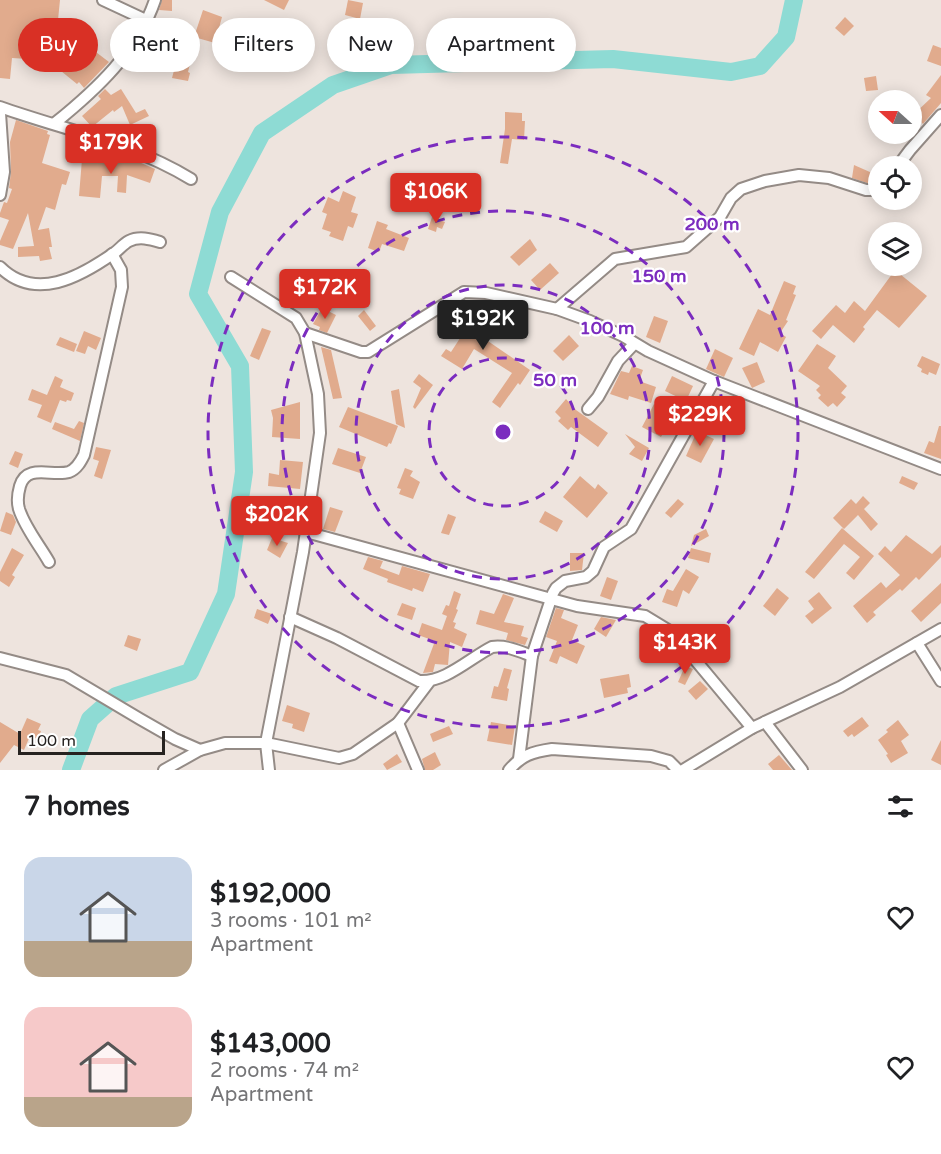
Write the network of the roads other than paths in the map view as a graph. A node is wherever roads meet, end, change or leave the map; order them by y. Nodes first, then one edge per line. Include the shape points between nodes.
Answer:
1 (103, 0) edge
2 (155, 0) edge
3 (142, 18) edge
4 (149, 18) edge
5 (110, 72) edge
6 (0, 107) edge
7 (0, 112) edge
8 (941, 115) edge
9 (55, 123) junction
10 (906, 156) edge
11 (191, 179) dead end
12 (868, 190) edge
13 (0, 195) edge
14 (160, 242) dead end
15 (112, 254) junction
16 (0, 267) edge
17 (231, 277) dead end
18 (557, 309) junction
19 (305, 333) junction
20 (634, 344) junction
21 (714, 381) junction
22 (588, 409) dead end
23 (941, 469) edge
24 (306, 532) junction
25 (49, 562) dead end
26 (552, 599) junction
27 (290, 617) junction
28 (941, 628) edge
29 (916, 643) junction
30 (532, 656) junction
31 (0, 658) edge
32 (941, 681) edge
33 (429, 682) junction
34 (765, 722) junction
35 (398, 723) junction
36 (752, 728) junction
37 (266, 743) junction
38 (200, 750) junction
39 (519, 759) junction
40 (164, 770) edge
41 (268, 770) edge
42 (418, 770) edge
43 (509, 770) edge
44 (680, 770) edge
45 (802, 770) edge

1 - 3 street
2 - 4 street
5 - 9 street
6 - 9 street
7 - 13 street via 4,172
8 - 10 street
9 - 11 street via 111,141
12 - 18 street via 829,178 800,175 741,189 720,218 686,247 615,259
14 - 15 street via 145,238 129,241
15 - 16 street via 58,283 25,283
15 - 25 street via 121,270 122,287 84,455 69,472 33,472 21,482 19,490 19,508
17 - 19 street via 296,318
18 - 19 street via 468,291 368,352
18 - 20 street via 605,327
19 - 24 street via 318,394 320,433
20 - 21 street
20 - 22 street via 618,361
21 - 23 street
21 - 26 street via 631,529 604,547 593,571 586,577 560,584
24 - 26 street
24 - 27 street
26 - 30 street
26 - 36 street via 653,620 682,644
27 - 33 street via 410,677
27 - 37 street
28 - 29 street
29 - 32 street
29 - 34 street via 840,687
30 - 33 street via 492,647
30 - 39 street
31 - 38 street via 66,675 140,720
33 - 35 street
34 - 36 street
34 - 45 street
35 - 37 street via 353,754 339,758
35 - 42 street
36 - 44 street
37 - 38 street via 225,743
37 - 41 street
38 - 40 street
39 - 43 street
39 - 44 street via 552,749 660,757

